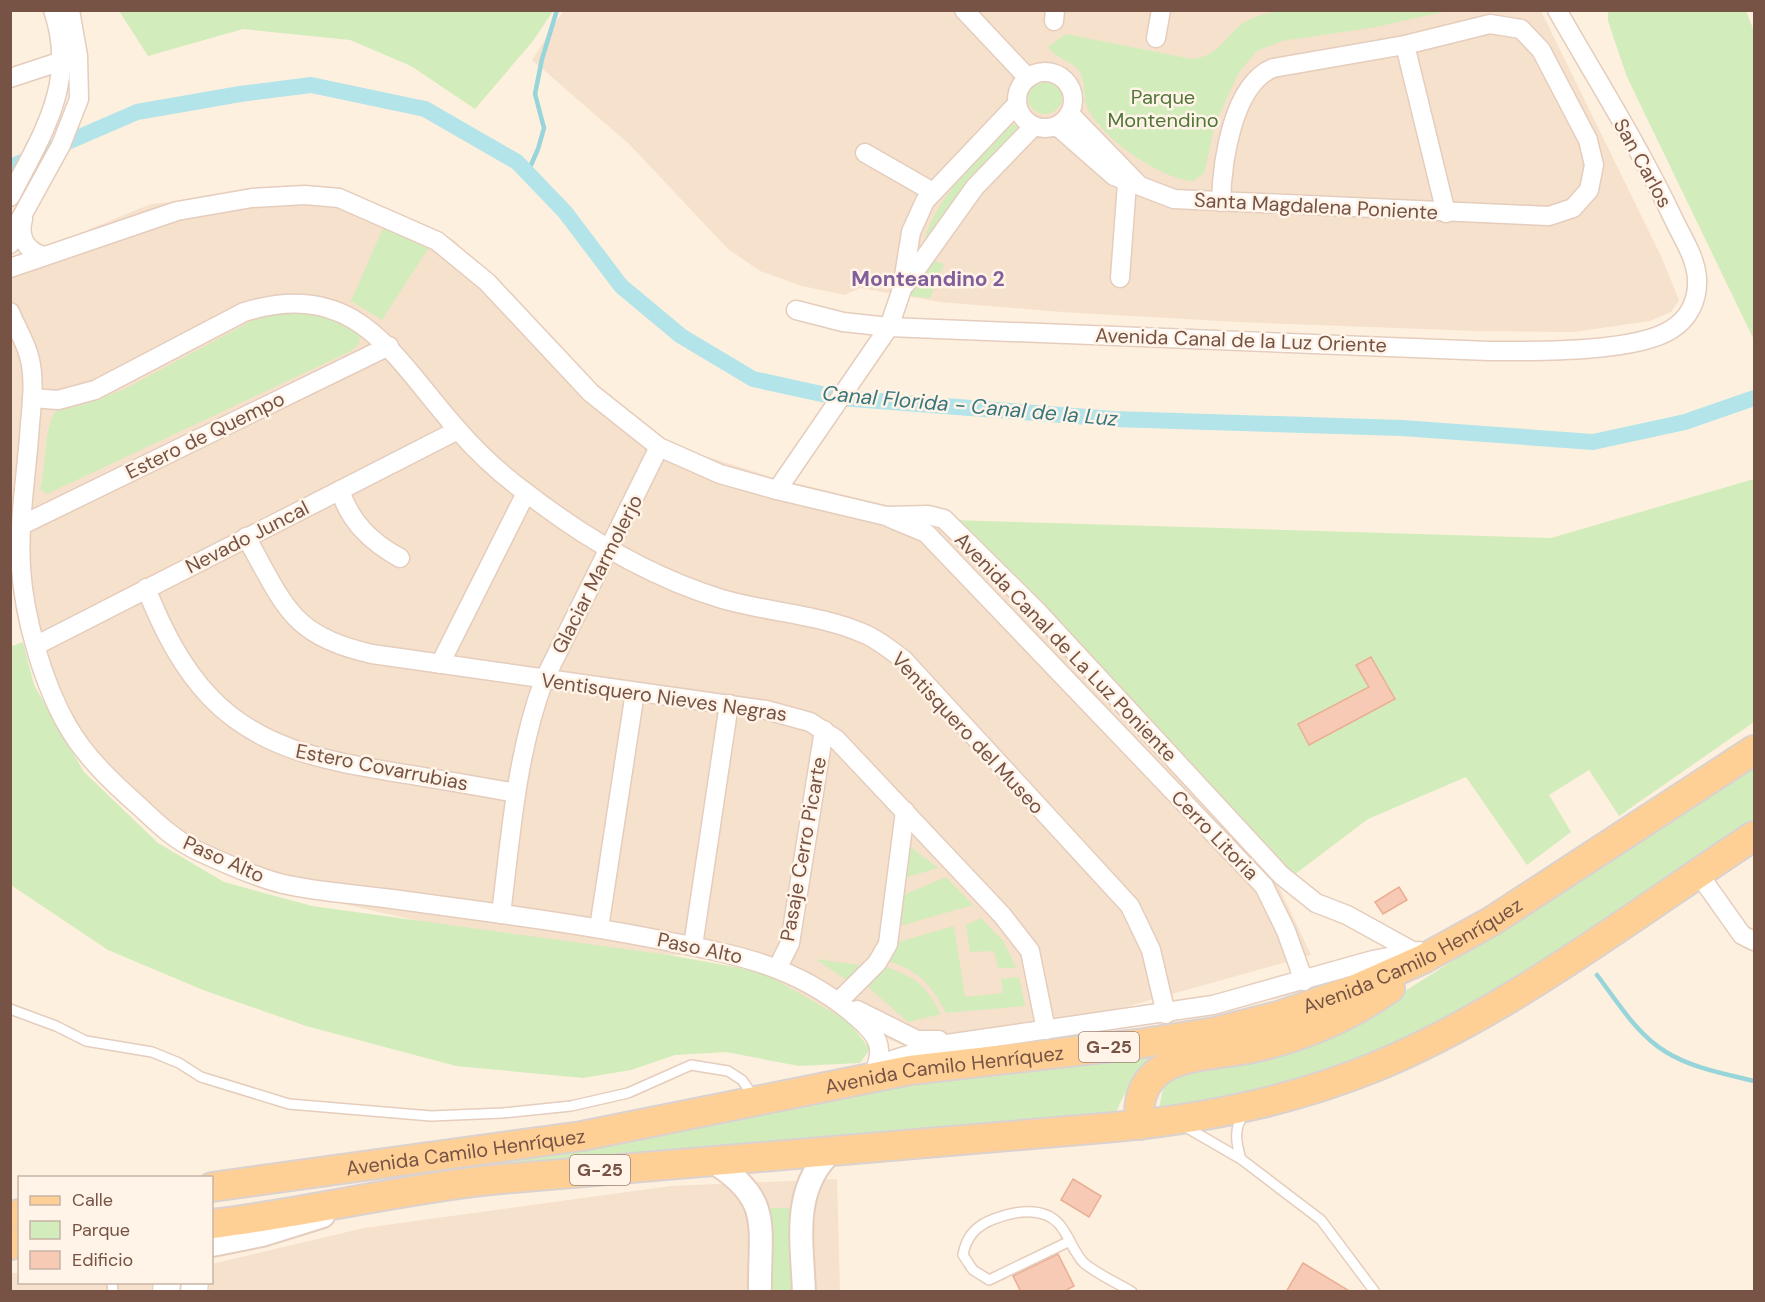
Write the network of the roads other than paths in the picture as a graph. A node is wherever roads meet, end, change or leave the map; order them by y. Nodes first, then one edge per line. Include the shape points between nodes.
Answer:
1 (52, 10) edge
2 (70, 10) edge
3 (964, 10) edge
4 (1161, 10) edge
5 (1557, 10) edge
6 (1156, 38) dead end
7 (1405, 45) junction
8 (71, 58) junction
9 (10, 78) edge
10 (1028, 78) junction
11 (1017, 105) junction
12 (1063, 120) junction
13 (1034, 126) junction
14 (865, 153) dead end
15 (1133, 184) junction
16 (933, 192) junction
17 (10, 197) edge
18 (1221, 202) junction
19 (26, 212) junction
20 (1446, 213) junction
21 (10, 244) edge
22 (44, 256) junction
23 (10, 268) edge
24 (1120, 278) dead end
25 (902, 289) junction
26 (796, 310) dead end
27 (10, 312) edge
28 (1682, 321) joint
29 (889, 327) junction
30 (389, 346) junction
31 (32, 398) junction
32 (458, 430) junction
33 (660, 447) junction
34 (18, 473) edge
35 (340, 490) junction
36 (777, 490) junction
37 (526, 493) junction
38 (886, 516) junction
39 (22, 525) junction
40 (246, 537) junction
41 (610, 550) junction
42 (400, 558) dead end
43 (146, 588) junction
44 (37, 645) junction
45 (440, 664) junction
46 (544, 680) junction
47 (635, 692) junction
48 (729, 705) junction
49 (824, 730) junction
50 (1755, 750) edge
51 (516, 793) junction
52 (905, 811) junction
53 (1755, 836) edge
54 (1698, 873) junction
55 (501, 914) junction
56 (599, 928) junction
57 (1755, 940) edge
58 (693, 946) junction
59 (1419, 956) junction
60 (778, 967) junction
61 (1304, 981) junction
62 (838, 1002) junction
63 (10, 1009) edge
64 (1166, 1014) junction
65 (1046, 1030) junction
66 (962, 1042) junction
67 (876, 1070) junction
68 (757, 1101) junction
69 (1251, 1107) junction
70 (1174, 1121) junction
71 (1140, 1125) junction
72 (833, 1150) junction
73 (1241, 1159) junction
74 (710, 1160) junction
75 (398, 1161) junction
76 (213, 1187) edge
77 (358, 1202) junction
78 (213, 1208) edge
79 (213, 1224) edge
80 (1070, 1240) junction
81 (213, 1245) edge
82 (760, 1292) edge
83 (804, 1292) edge
84 (1131, 1292) edge
85 (1375, 1292) edge

1 - 8 street
2 - 8 street
3 - 10 street
4 - 6 street
5 - 28 street, San Carlos via 1659,188 1695,263 1696,295 1692,309
7 - 18 street via 1262,73 1229,134 1222,163
7 - 20 street
7 - 20 street, Santa Magdalena Poniente via 1490,24 1521,28 1541,50 1588,140 1594,165 1589,190 1573,208 1549,216
8 - 9 street
8 - 17 street via 52,112
8 - 19 street via 79,99 61,145
10 - 11 street via 1017,94
10 - 12 street via 1038,72 1059,75 1068,82 1074,104
11 - 13 street
11 - 16 street
12 - 13 street via 1045,128
12 - 15 street, Santa Magdalena Poniente via 1114,176
13 - 25 street via 975,187
14 - 16 street
15 - 18 street, Santa Magdalena Poniente via 1174,199
15 - 24 street
16 - 25 street via 911,232
18 - 20 street, Santa Magdalena Poniente
19 - 21 street
19 - 22 street via 21,227 23,241
22 - 23 street, Avenida Canal de La Luz Poniente
22 - 33 street, Avenida Canal de La Luz Poniente via 177,211 252,198 339,198 437,240 487,282 591,393
25 - 29 street
26 - 29 street, Avenida Canal de la Luz Oriente via 843,322
27 - 31 street, Paso Alto via 30,357
28 - 29 street, Avenida Canal de la Luz Oriente via 1658,336 1554,351
29 - 36 street
30 - 31 street, Ventisquero del Museo via 358,321 324,306 263,306 244,312 95,390 58,400
30 - 32 street, Ventisquero del Museo
30 - 39 street, Estero de Quempo
31 - 34 street, Paso Alto
32 - 35 street, Nevado Juncal
32 - 37 street, Ventisquero del Museo
33 - 36 street, Avenida Canal de La Luz Poniente via 720,474
33 - 41 street, Glaciar Marmolerjo
34 - 39 street, Paso Alto
35 - 40 street, Nevado Juncal
35 - 42 street via 356,524
36 - 38 street, Avenida Canal de La Luz Poniente
37 - 41 street, Ventisquero del Museo
37 - 45 street
38 - 59 street, Avenida Canal de La Luz Poniente via 928,515 944,519 1038,612 1281,875 1316,903 1347,915
38 - 61 street, Cerro Litoria via 926,533 1264,886
39 - 44 street, Paso Alto via 21,567
40 - 43 street, Nevado Juncal
40 - 45 street, Ventisquero Nieves Negras via 291,614 311,633 338,647
41 - 46 street, Glaciar Marmolerjo
41 - 64 street, Ventisquero del Museo via 721,598 842,625 869,636 904,660 1130,906 1151,950
43 - 44 street, Nevado Juncal
43 - 51 street, Estero Covarrubias via 165,633 211,699 280,746 321,760
44 - 55 street, Paso Alto via 51,691 82,748 132,801 186,845 283,884
45 - 46 street, Ventisquero Nieves Negras
46 - 47 street, Ventisquero Nieves Negras
46 - 51 street, Glaciar Marmolerjo via 523,745
47 - 48 street, Ventisquero Nieves Negras
47 - 56 street
48 - 49 street, Ventisquero Nieves Negras via 795,716
48 - 58 street
49 - 52 street, Ventisquero Nieves Negras
49 - 60 street, Pasaje Cerro Picarte via 790,943
50 - 59 main road, Avenida Camilo Henríquez / G-25 via 1492,921 1453,944
51 - 55 street, Glaciar Marmolerjo
52 - 62 street via 888,944 877,963
52 - 65 street, Ventisquero Nieves Negras via 1002,915 1030,951
53 - 54 main road, Avenida Camilo Henríquez / G-25
54 - 57 street via 1742,934
54 - 69 main road, Avenida Camilo Henríquez / G-25 via 1524,988 1454,1029 1376,1067
55 - 56 street, Paso Alto
56 - 58 street, Paso Alto
58 - 60 street, Paso Alto
59 - 61 street via 1373,960
59 - 67 main road, Avenida Camilo Henríquez / G-25 via 1303,1008 1214,1032
59 - 71 main road via 1375,998 1325,1025 1257,1047 1163,1068 1142,1093
60 - 62 street, Paso Alto
61 - 64 street
62 - 66 street, Paso Alto via 917,1040
62 - 67 street, Paso Alto via 877,1039 880,1050
63 - 68 lane via 86,1041 153,1052 179,1062 201,1077 289,1104 431,1116 503,1113 571,1106 628,1093 691,1065 728,1071 742,1080
64 - 65 street
65 - 66 street
66 - 67 street via 940,1045
67 - 68 main road, Avenida Camilo Henríquez / G-25
68 - 75 main road, Avenida Camilo Henríquez / G-25 via 602,1132
69 - 70 main road, Avenida Camilo Henríquez / G-25
69 - 73 lane via 1236,1131
70 - 71 main road, Avenida Camilo Henríquez / G-25
70 - 73 lane
71 - 72 main road, Avenida Camilo Henríquez / G-25
72 - 74 main road, Avenida Camilo Henríquez / G-25
72 - 83 street via 812,1176 803,1199
73 - 85 lane via 1321,1220
74 - 77 main road, Avenida Camilo Henríquez / G-25 via 455,1184
74 - 82 street via 742,1182 757,1204
75 - 76 main road, Avenida Camilo Henríquez / G-25
75 - 78 main road via 313,1193
77 - 79 main road, Avenida Camilo Henríquez / G-25
77 - 81 street, Avenida Camilo Henríquez via 292,1227
80 - 80 lane via 1058,1222 1040,1212 1012,1212 971,1233 963,1254 973,1270 989,1280
80 - 84 lane via 1084,1263

